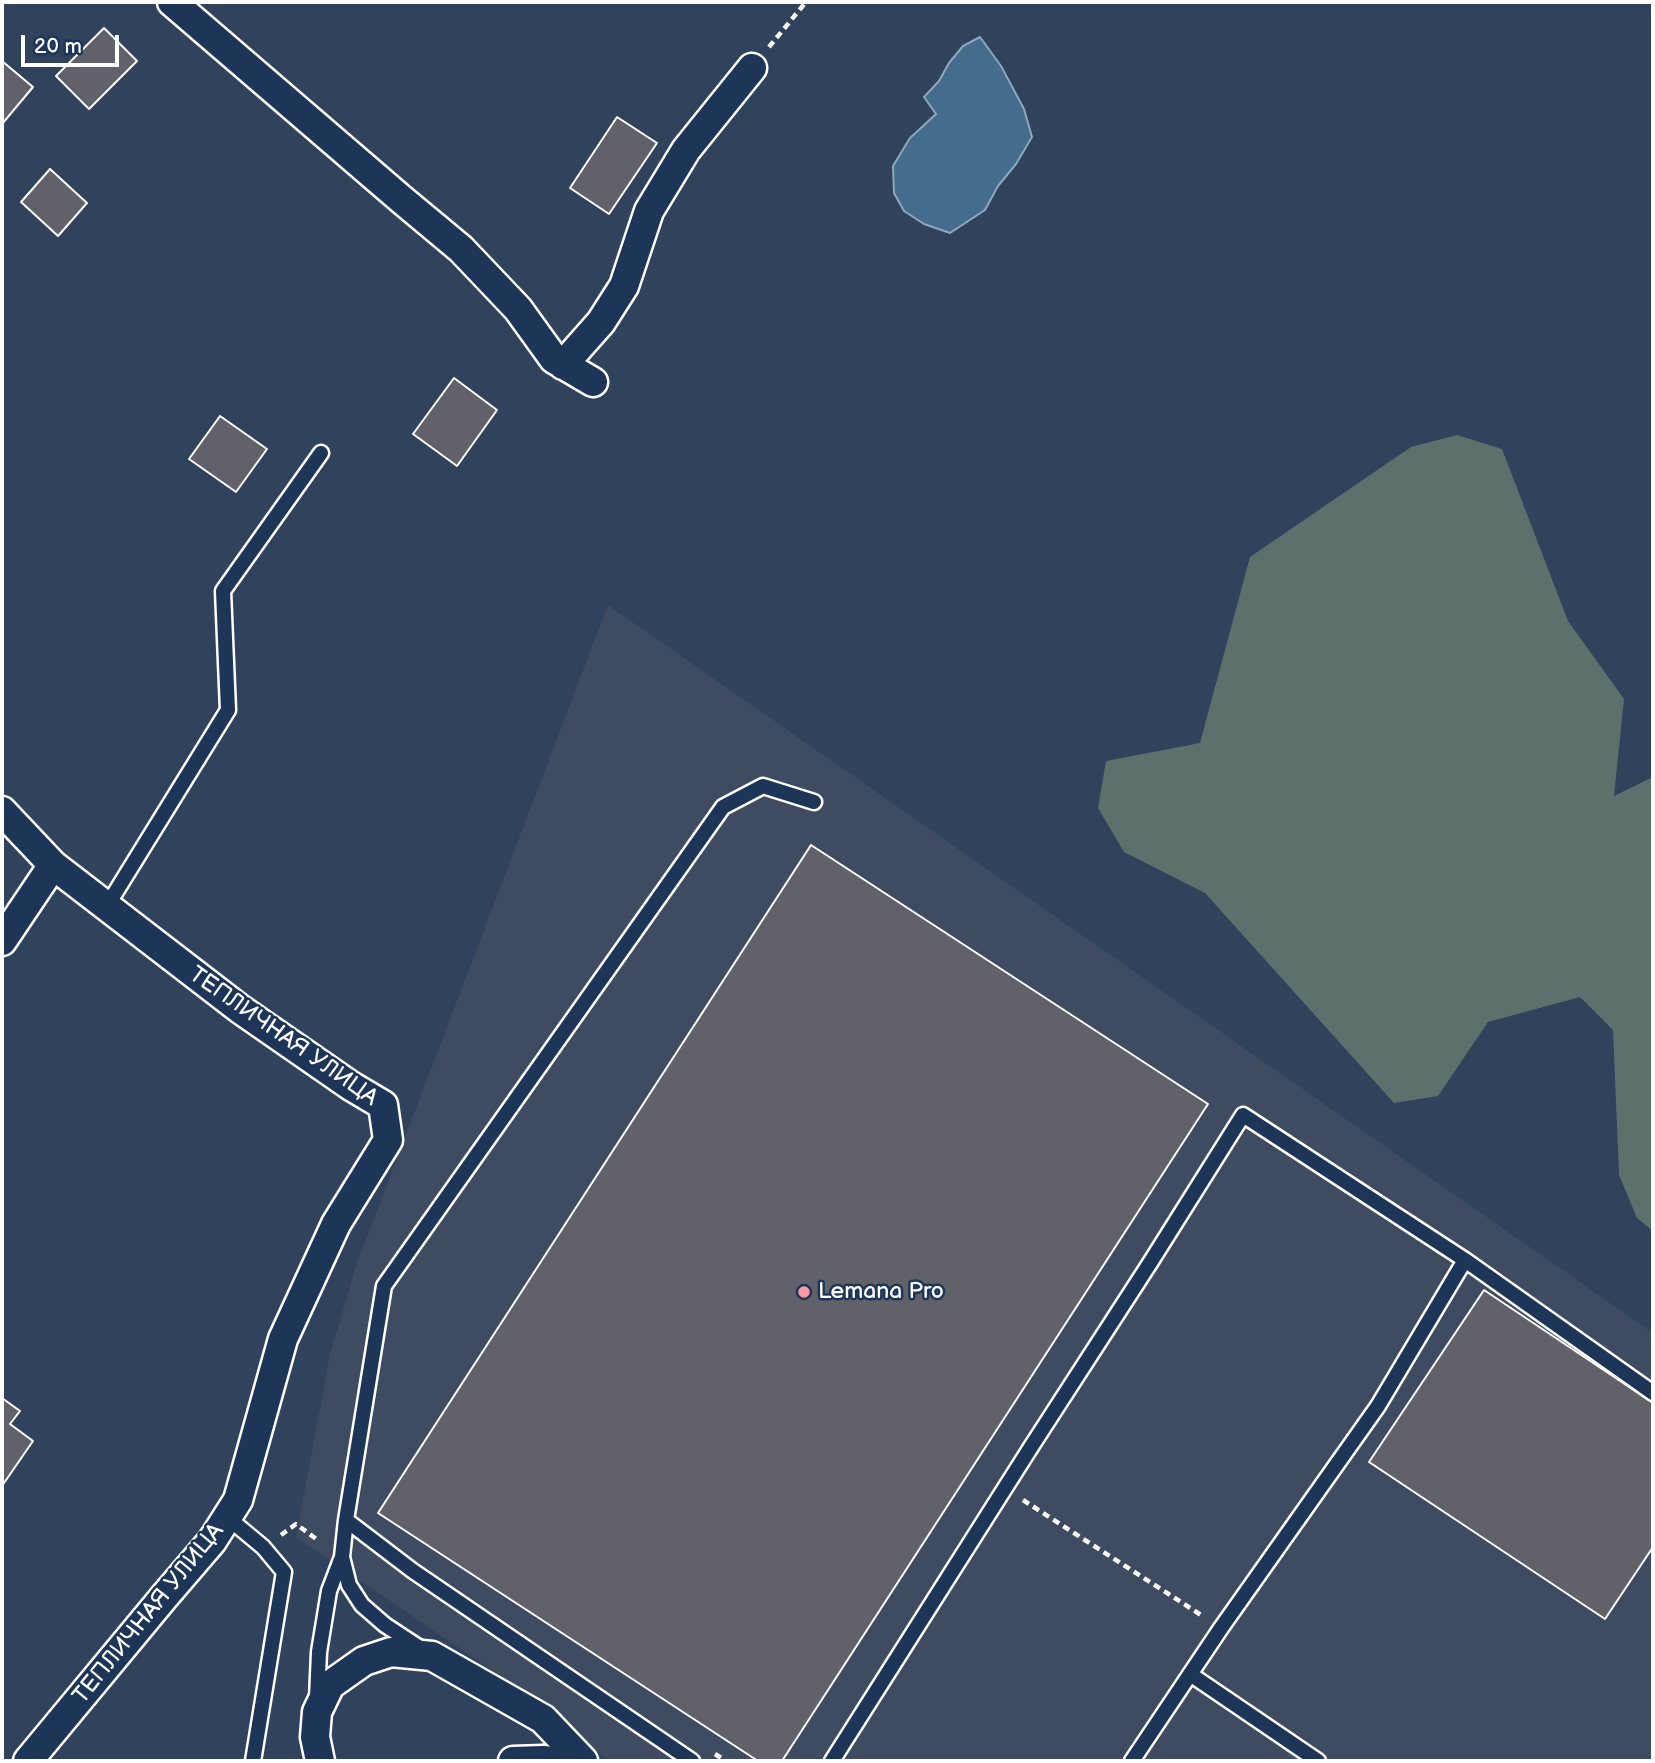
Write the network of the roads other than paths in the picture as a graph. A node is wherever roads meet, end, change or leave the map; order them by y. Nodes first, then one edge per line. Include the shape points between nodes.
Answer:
1 (172, 2) edge
2 (752, 68) road end
3 (563, 365) junction
4 (593, 382) dead end
5 (321, 453) dead end
6 (814, 802) dead end
7 (2, 811) edge
8 (53, 865) junction
9 (107, 906) junction
10 (2, 941) edge
11 (1465, 1260) junction
12 (1653, 1394) edge
13 (227, 1517) junction
14 (346, 1520) junction
15 (342, 1557) junction
16 (432, 1656) junction
17 (1190, 1674) junction
18 (317, 1712) junction
19 (1135, 1757) edge
20 (28, 1761) edge
21 (253, 1761) edge
22 (320, 1761) edge
23 (513, 1761) edge
24 (551, 1761) edge
25 (583, 1761) edge
26 (692, 1761) edge
27 (832, 1761) edge
28 (1151, 1761) edge
29 (1318, 1761) edge

1 - 3 street via 461,249
2 - 3 street via 686,150 649,211 624,286 601,322
3 - 4 street
5 - 9 lane via 223,591 229,710
6 - 14 lane via 763,786 723,807 384,1286
7 - 8 street, ТЕПЛИЧНАЯ УЛИЦА
8 - 9 street, ТЕПЛИЧНАЯ УЛИЦА
8 - 10 street
9 - 13 street, ТЕПЛИЧНАЯ УЛИЦА via 240,1010 383,1105 388,1140 336,1224 283,1339 238,1500
11 - 12 lane
11 - 17 lane via 1378,1406
11 - 27 lane via 1243,1115
13 - 20 street, ТЕПЛИЧНАЯ УЛИЦА via 212,1541
13 - 21 lane via 284,1572
14 - 15 lane
14 - 26 lane via 424,1579
15 - 16 lane via 349,1584 362,1605
15 - 18 lane via 329,1591 321,1640
16 - 18 street via 391,1652 364,1661 330,1685
16 - 25 street via 543,1719
17 - 19 lane
17 - 29 lane
18 - 22 street via 315,1737
19 - 28 lane
23 - 24 street

